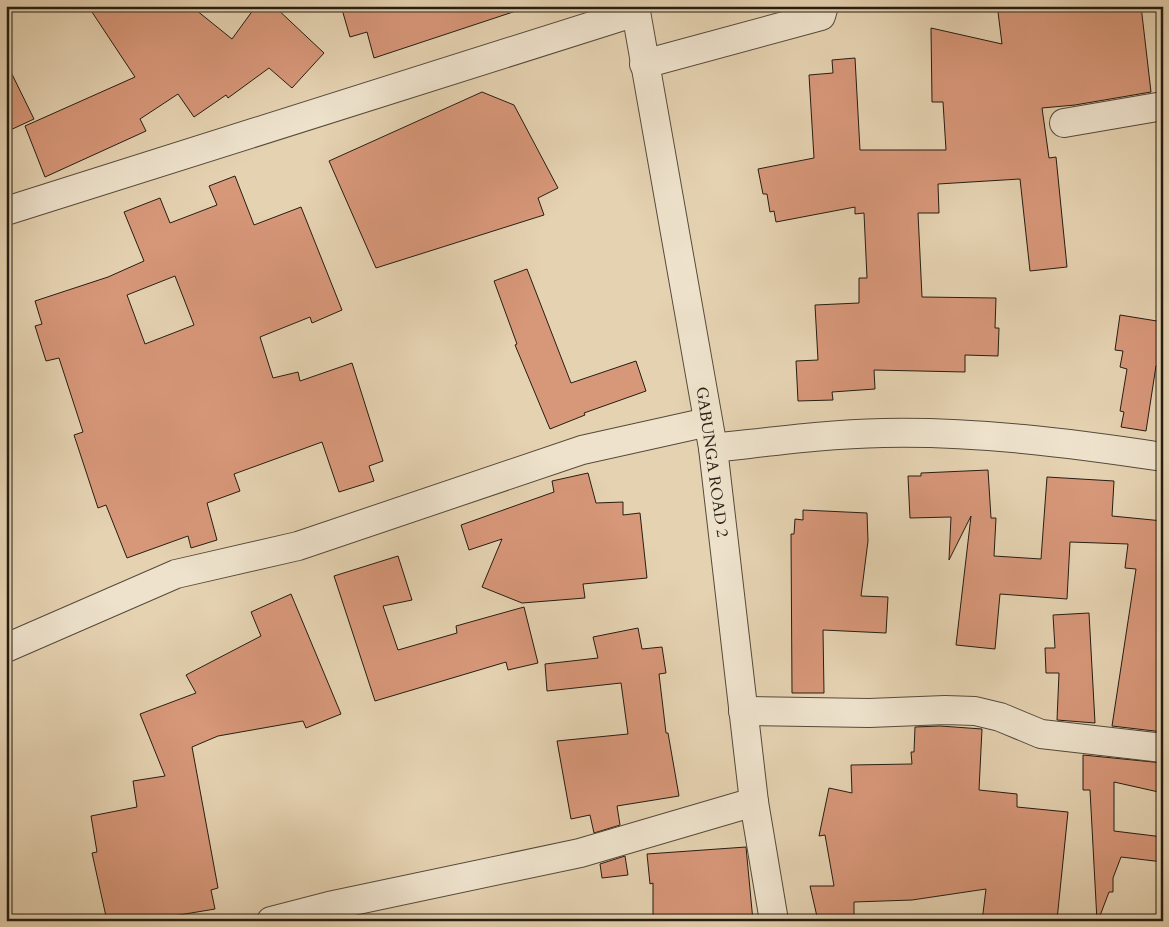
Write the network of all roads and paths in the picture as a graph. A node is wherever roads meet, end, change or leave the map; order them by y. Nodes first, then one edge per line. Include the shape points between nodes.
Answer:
1 (824, 6) edge
2 (635, 9) edge
3 (644, 64) junction
4 (1163, 106) edge
5 (1064, 123) dead end
6 (6, 211) edge
7 (708, 422) junction
8 (713, 448) junction
9 (1163, 457) edge
10 (6, 648) edge
11 (743, 711) junction
12 (1163, 748) edge
13 (754, 802) junction
14 (271, 921) edge
15 (774, 921) edge

1 - 3 street via 821,16
2 - 3 street, GABUNGA ROAD 2
2 - 6 street
3 - 7 street, GABUNGA ROAD 2
4 - 5 street
7 - 8 street, GABUNGA ROAD 2
7 - 10 street via 582,450 298,546 176,574
8 - 9 street via 826,436 941,434 1004,437
8 - 11 street, GABUNGA ROAD 2
11 - 12 street via 975,711 1041,734
11 - 13 street, GABUNGA ROAD 2
13 - 14 street via 580,853
13 - 15 street, GABUNGA ROAD 2

